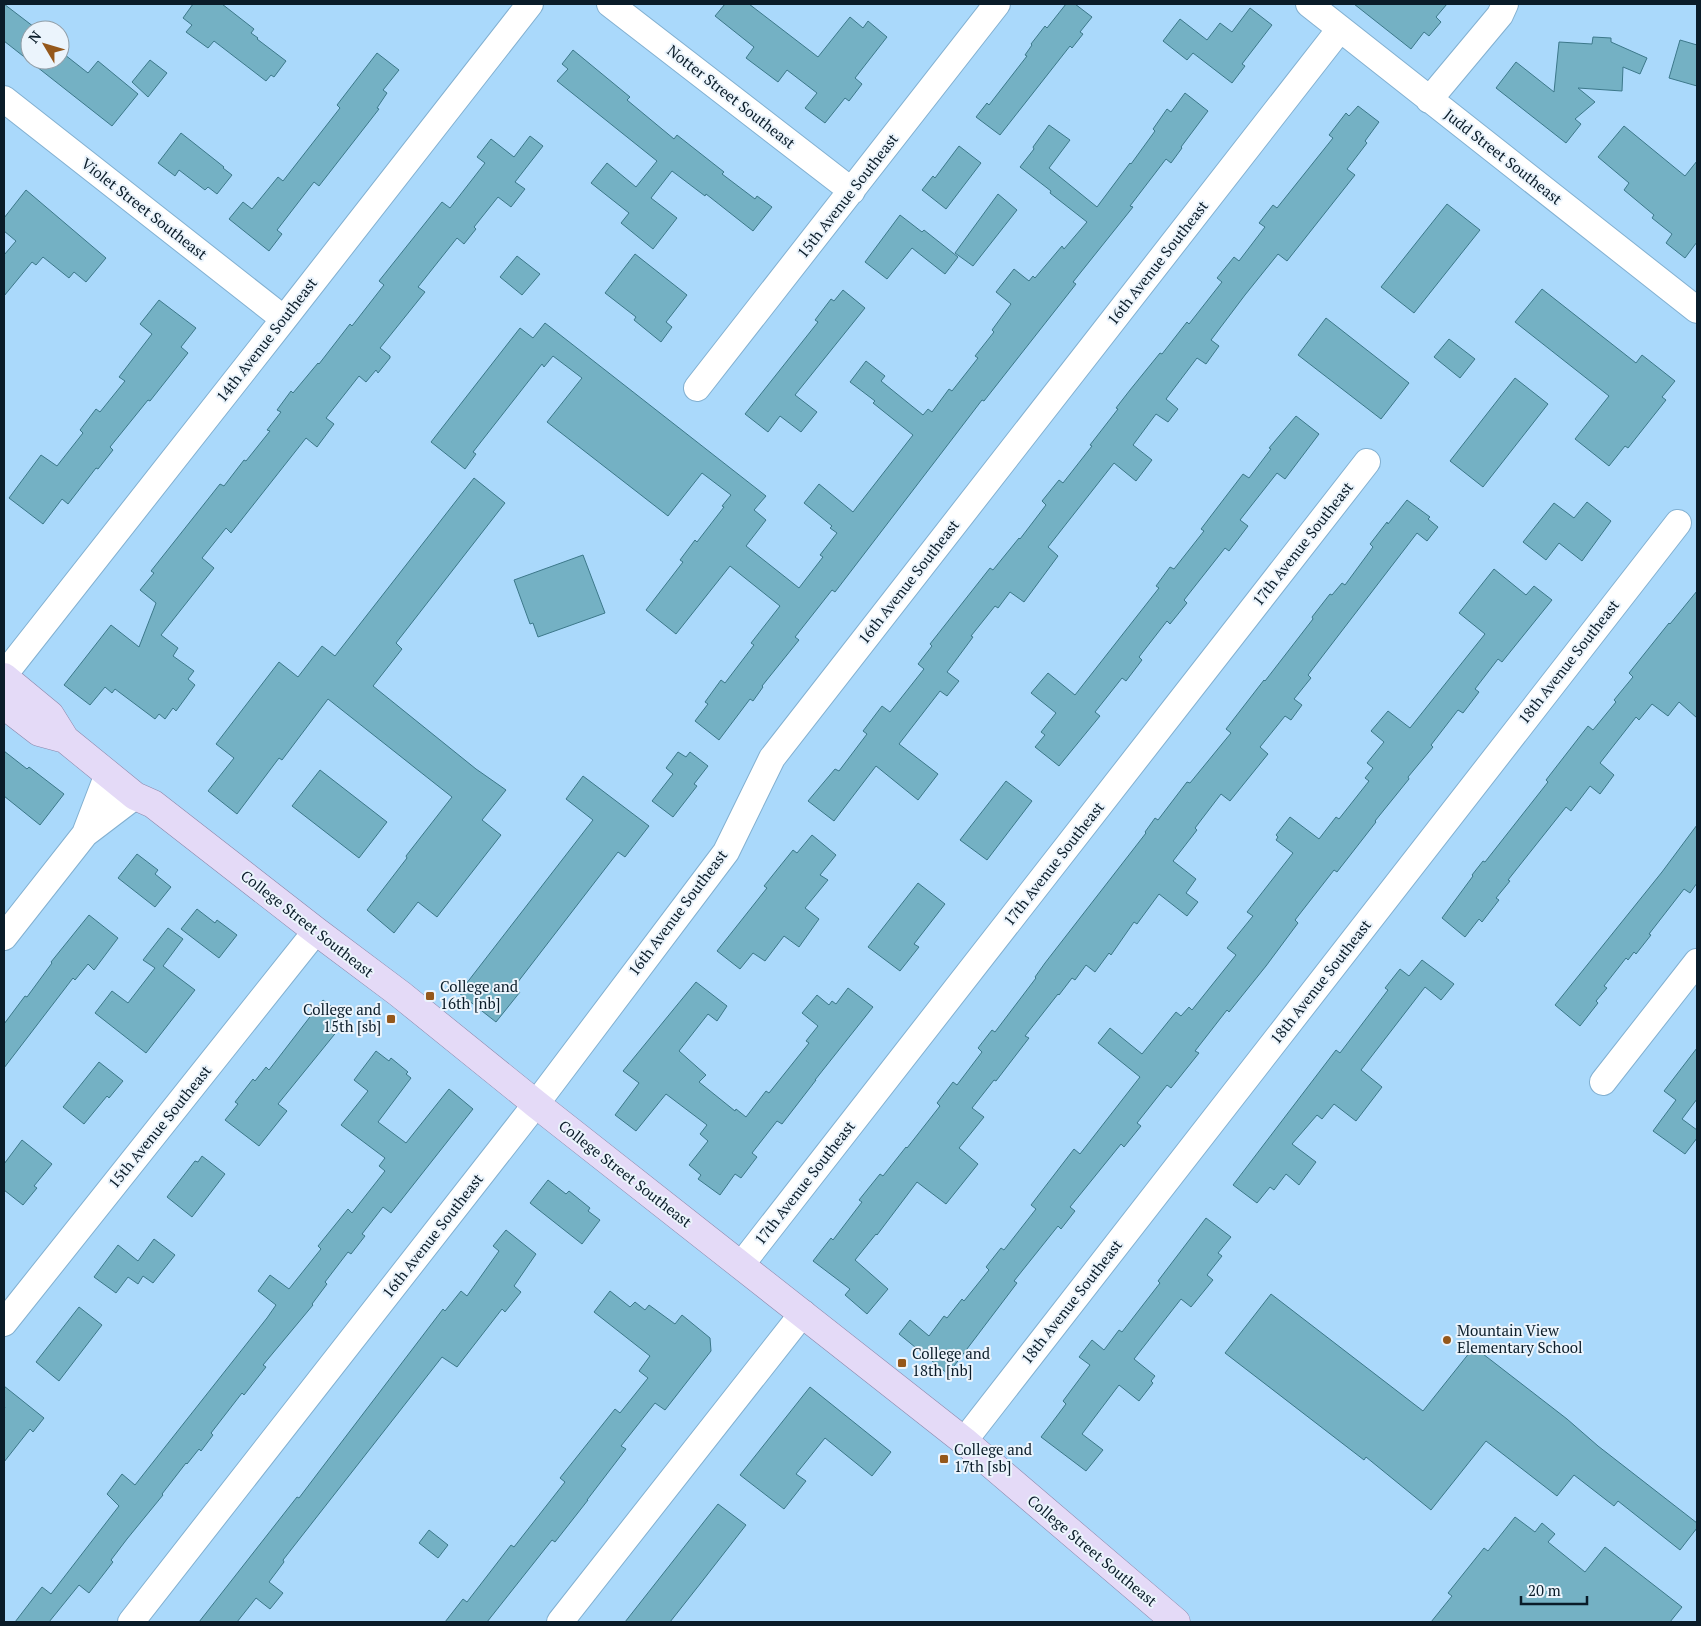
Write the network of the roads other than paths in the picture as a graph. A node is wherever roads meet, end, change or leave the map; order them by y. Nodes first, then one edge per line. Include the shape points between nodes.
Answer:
1 (530, 4) edge
2 (610, 4) edge
3 (998, 4) edge
4 (1309, 4) edge
5 (1505, 4) edge
6 (1340, 29) junction
7 (4, 99) edge
8 (1429, 100) junction
9 (852, 191) junction
10 (1697, 310) edge
11 (284, 319) junction
12 (697, 388) dead end
13 (1367, 462) dead end
14 (1678, 523) dead end
15 (4, 676) edge
16 (4, 705) edge
17 (65, 739) junction
18 (108, 774) junction
19 (135, 796) junction
20 (85, 834) junction
21 (316, 931) junction
22 (4, 937) edge
23 (1697, 962) edge
24 (1603, 1082) dead end
25 (536, 1104) junction
26 (741, 1265) junction
27 (803, 1314) junction
28 (4, 1323) edge
29 (964, 1442) junction
30 (131, 1622) edge
31 (560, 1622) edge
32 (1176, 1622) edge

1 - 11 street, 14th Avenue Southeast
2 - 9 street, Notter Street Southeast
3 - 9 street, 15th Avenue Southeast
4 - 6 street, Judd Street Southeast
5 - 8 street
6 - 8 street, Judd Street Southeast
6 - 25 street, 16th Avenue Southeast via 772,758 726,852
7 - 11 street, Violet Street Southeast
8 - 10 street, Judd Street Southeast
9 - 12 street, 15th Avenue Southeast
11 - 15 street, 14th Avenue Southeast
13 - 26 street, 17th Avenue Southeast
14 - 29 street, 18th Avenue Southeast
15 - 17 main road, College Street Southeast via 50,715
16 - 17 main road, College Street Southeast via 39,732
17 - 18 main road, College Street Southeast
18 - 19 main road, College Street Southeast
18 - 20 street
19 - 20 street
19 - 21 main road, College Street Southeast via 154,804
20 - 22 street
21 - 25 main road, College Street Southeast
21 - 28 street, 15th Avenue Southeast
23 - 24 street
25 - 26 main road, College Street Southeast
25 - 30 street, 16th Avenue Southeast
26 - 27 main road, College Street Southeast
27 - 29 main road, College Street Southeast
27 - 31 street
29 - 32 main road, College Street Southeast

